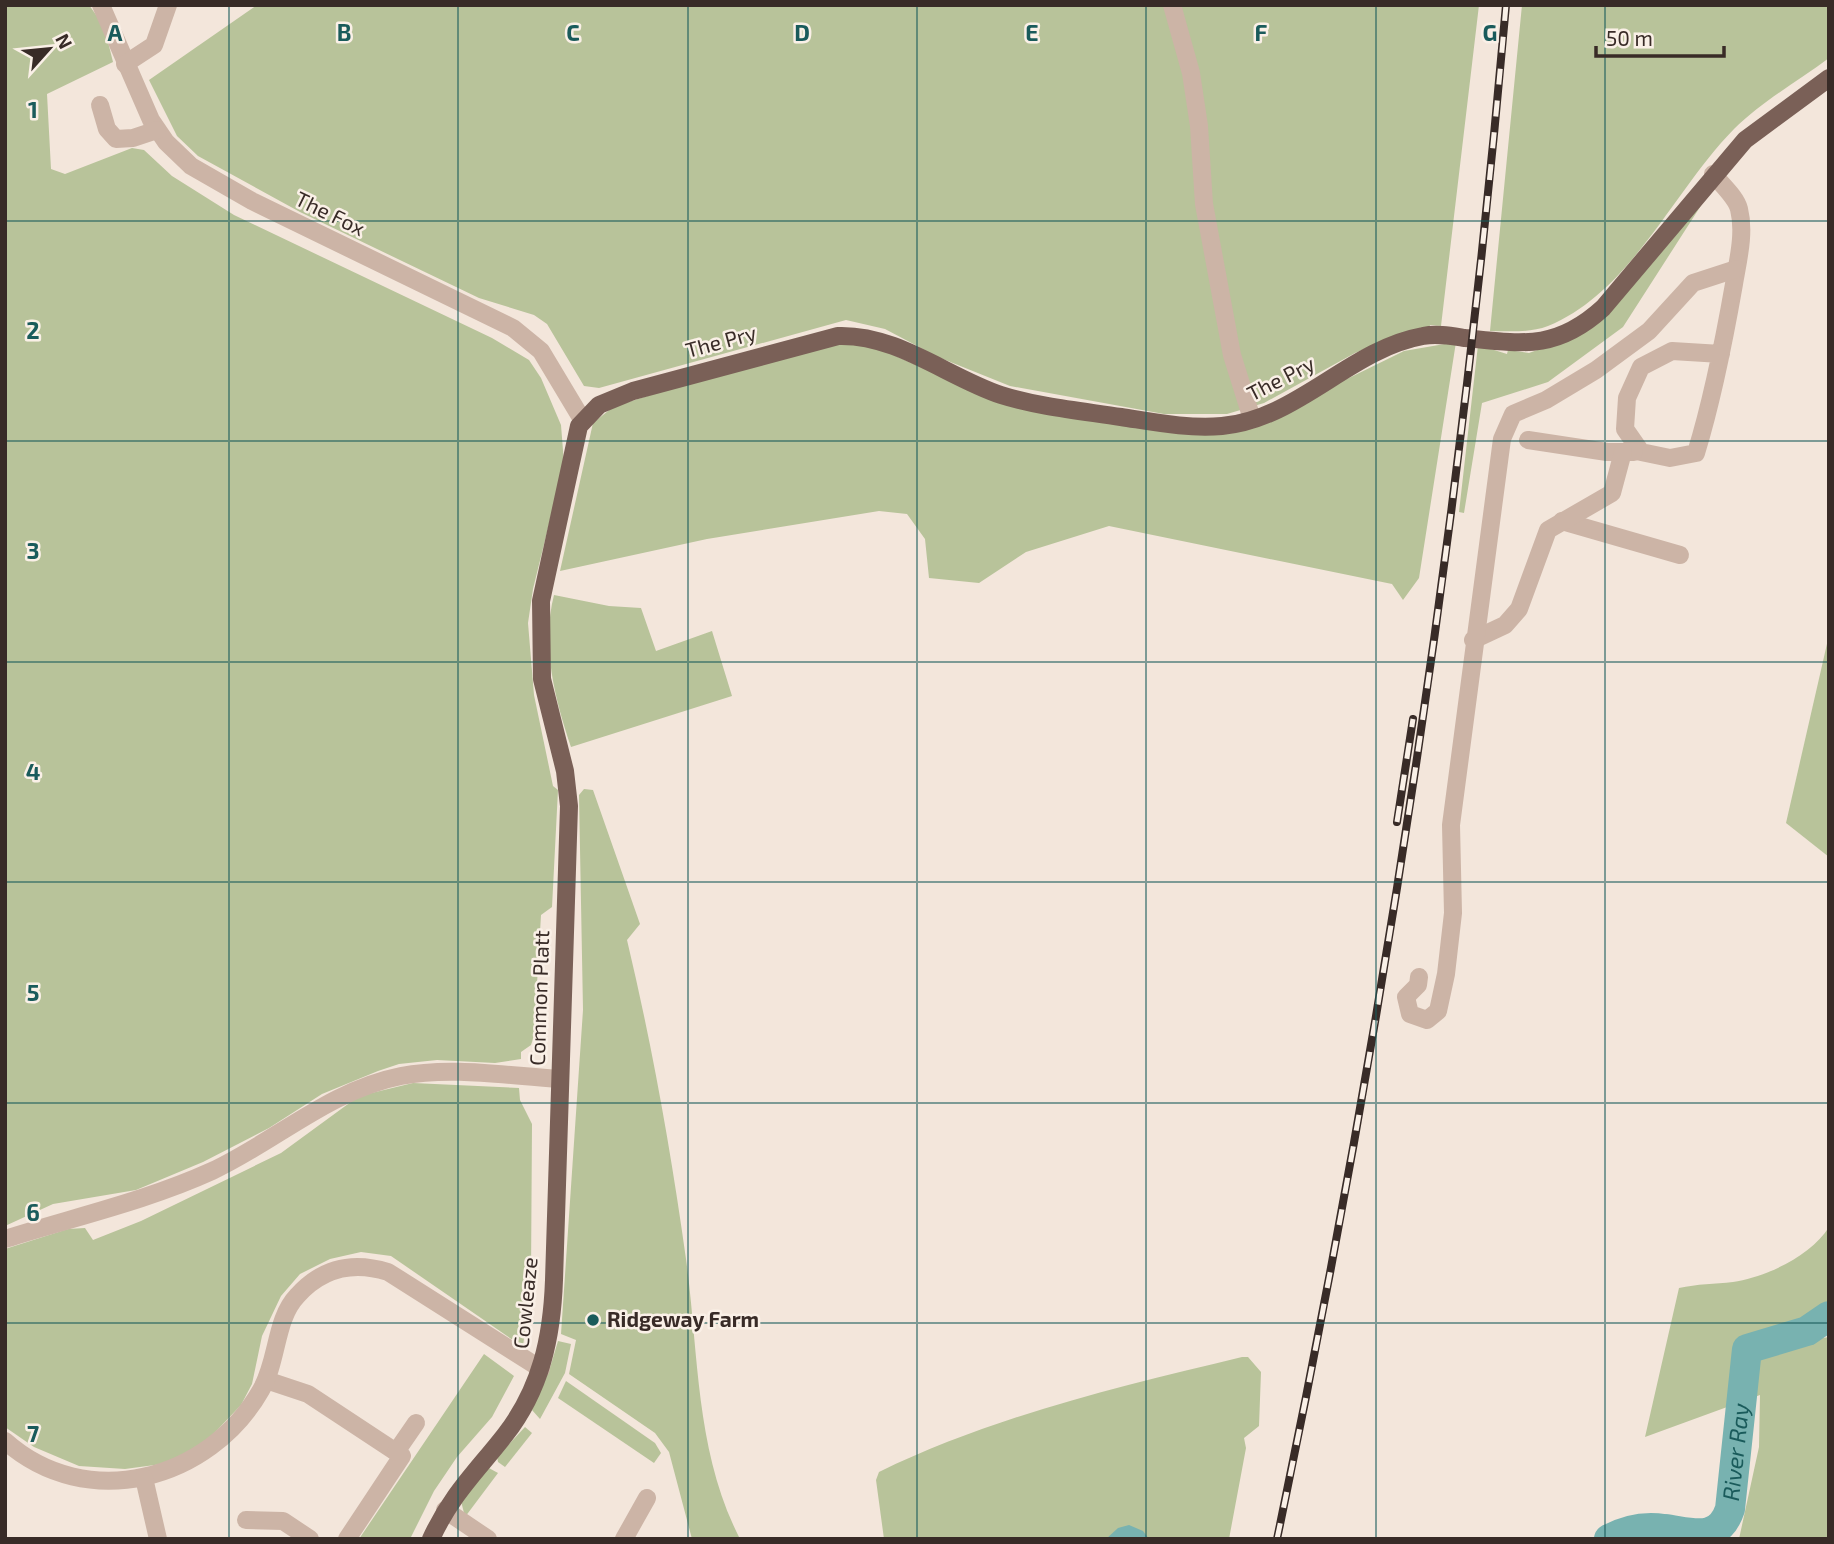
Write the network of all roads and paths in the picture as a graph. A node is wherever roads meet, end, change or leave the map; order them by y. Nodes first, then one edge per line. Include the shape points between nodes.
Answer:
1 (101, 5) edge
2 (168, 5) edge
3 (1172, 5) edge
4 (125, 64) junction
5 (1829, 78) edge
6 (100, 105) dead end
7 (157, 130) junction
8 (1713, 174) junction
9 (1736, 269) junction
10 (1721, 354) junction
11 (1252, 419) junction
12 (583, 421) junction
13 (1528, 440) dead end
14 (1632, 452) junction
15 (1562, 521) junction
16 (1680, 555) dead end
17 (1473, 640) junction
18 (1419, 977) dead end
19 (560, 1079) junction
20 (5, 1239) edge
21 (541, 1370) junction
22 (267, 1380) junction
23 (416, 1423) dead end
24 (5, 1441) edge
25 (399, 1454) junction
26 (144, 1478) junction
27 (646, 1498) dead end
28 (445, 1510) junction
29 (246, 1520) dead end
30 (158, 1539) edge
31 (310, 1539) edge
32 (347, 1539) edge
33 (430, 1539) edge
34 (488, 1539) edge
35 (624, 1539) edge

1 - 4 street, The Fox
2 - 4 street via 154,45
3 - 11 street via 1191,73 1204,204 1232,355
4 - 7 street, The Fox
5 - 8 main road, The Pry via 1753,133
6 - 7 street via 107,129 116,139
7 - 12 street, The Fox via 191,166 226,188 523,335 549,362
8 - 9 street via 1739,206 1742,235
8 - 11 main road, The Pry via 1587,322 1546,342 1428,335 1381,350 1282,408
9 - 10 street
9 - 17 street via 1693,283 1649,331 1596,370 1513,414 1502,439
10 - 14 street via 1696,453 1670,458
10 - 14 street via 1672,351 1641,367 1627,398 1625,429
11 - 12 main road, The Pry via 1221,426 1168,424 1035,402 1003,395 897,348 853,336 818,340 633,390 599,405
12 - 19 main road, Common Platt via 573,443 539,621 542,679 569,806
13 - 14 street
14 - 15 street via 1612,493
15 - 16 street
15 - 17 street via 1548,530 1519,608 1505,625
17 - 18 street via 1451,825 1453,913 1446,974 1438,1012 1427,1020 1410,1014 1406,997 1418,985
19 - 20 street, Common Platt via 428,1073 377,1082 337,1098 208,1172
19 - 21 main road, Cowleaze via 553,1305
21 - 22 street via 398,1277 360,1265 321,1275 294,1298 281,1325
21 - 28 main road, Cowleaze via 514,1421
22 - 25 street via 318,1399
22 - 26 street via 223,1439 188,1462
23 - 25 street
24 - 26 street via 27,1458 61,1473
25 - 32 street
26 - 30 street
27 - 35 street
28 - 33 main road, Cowleaze
28 - 34 street
29 - 31 street via 283,1521

